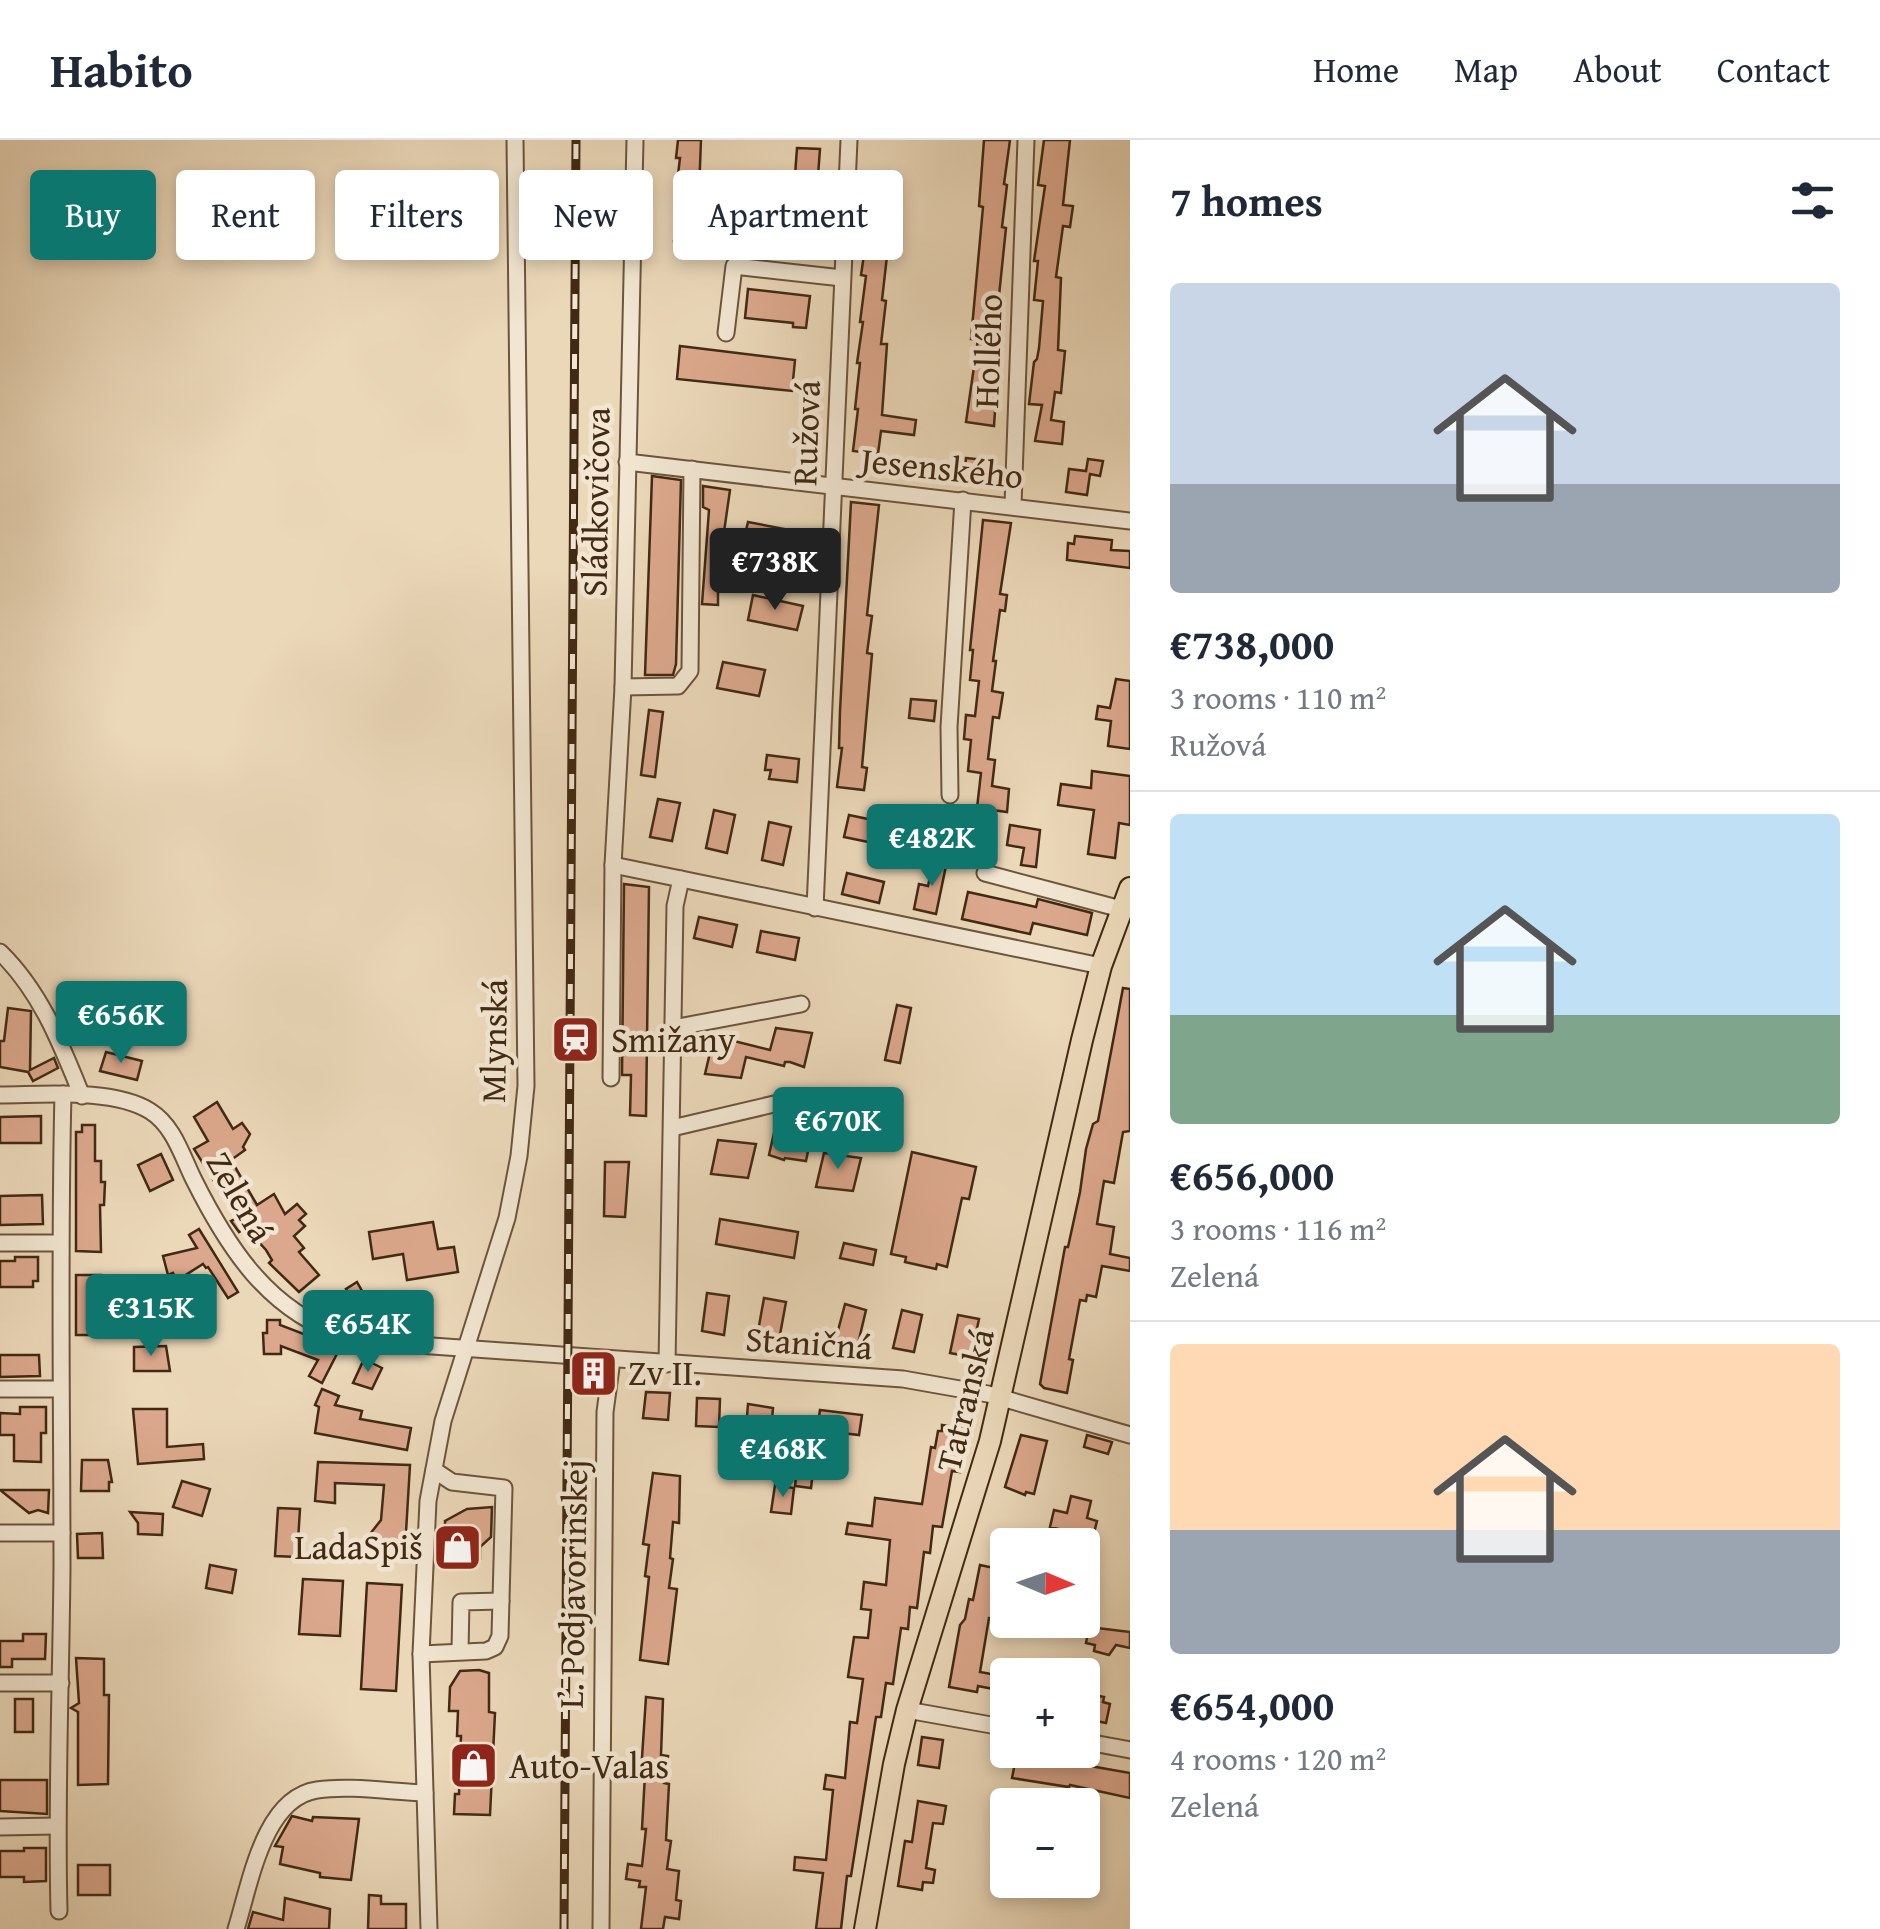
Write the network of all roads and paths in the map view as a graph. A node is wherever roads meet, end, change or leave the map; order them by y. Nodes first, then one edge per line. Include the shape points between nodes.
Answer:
1 (515, 140) edge
2 (635, 140) edge
3 (849, 140) edge
4 (1026, 140) edge
5 (842, 278) junction
6 (726, 333) dead end
7 (627, 462) junction
8 (692, 469) junction
9 (834, 487) junction
10 (963, 500) junction
11 (1013, 505) junction
12 (1130, 521) edge
13 (622, 687) junction
14 (950, 794) dead end
15 (613, 865) junction
16 (985, 873) dead end
17 (681, 879) junction
18 (1130, 888) edge
19 (815, 908) junction
20 (1122, 909) junction
21 (0, 952) edge
22 (1102, 966) junction
23 (801, 1004) dead end
24 (673, 1028) junction
25 (611, 1078) dead end
26 (63, 1094) junction
27 (0, 1095) edge
28 (82, 1096) junction
29 (804, 1097) dead end
30 (672, 1128) junction
31 (60, 1243) junction
32 (0, 1244) edge
33 (466, 1349) junction
34 (612, 1360) junction
35 (667, 1364) junction
36 (0, 1389) edge
37 (60, 1389) junction
38 (1001, 1399) junction
39 (1130, 1435) edge
40 (434, 1470) junction
41 (0, 1533) edge
42 (62, 1533) junction
43 (501, 1601) junction
44 (460, 1651) junction
45 (421, 1654) junction
46 (0, 1683) edge
47 (61, 1683) junction
48 (907, 1710) junction
49 (990, 1725) edge
50 (1100, 1745) edge
51 (1130, 1750) edge
52 (425, 1793) junction
53 (56, 1826) junction
54 (0, 1827) edge
55 (59, 1911) dead end
56 (236, 1929) edge
57 (429, 1929) edge
58 (601, 1929) edge
59 (865, 1929) edge

1 - 33 street, Mlynská via 526,1086 507,1218
2 - 7 street, Sládkovičova
3 - 5 street, Ružová
4 - 11 street, Hollého
5 - 6 street via 734,266
5 - 9 street, Ružová
7 - 8 street, Jesenského
7 - 13 street, Sládkovičova
8 - 9 street, Jesenského
8 - 13 street via 690,671 678,686
9 - 10 street, Jesenského
9 - 19 street, Ružová
10 - 11 street, Jesenského
10 - 14 street
11 - 12 street, Jesenského
13 - 15 street, Sládkovičova
15 - 17 street
15 - 25 street, Sládkovičova
16 - 20 street
17 - 19 street
17 - 24 street
18 - 20 main road, Tatranská
19 - 22 street
20 - 22 main road, Tatranská
21 - 28 street via 43,1008
22 - 38 main road, Tatranská
23 - 24 street
24 - 30 street
26 - 27 street, Zelená
26 - 28 street, Zelená
26 - 31 street
28 - 33 street, Zelená via 138,1105 162,1119 220,1231 257,1280 288,1306 344,1335
29 - 30 street
30 - 35 street
31 - 32 street
31 - 37 street
33 - 34 street, Zelená
33 - 40 street, Mlynská
34 - 35 street, Staničná
34 - 58 street, Ľ. Podjavorinskej via 604,1412
35 - 38 street, Staničná via 903,1379
36 - 37 street
37 - 42 street
38 - 39 street, Staničná
38 - 48 main road, Tatranská
40 - 43 street via 452,1482 504,1488
40 - 45 street, Mlynská
41 - 42 street
42 - 47 street
43 - 44 street via 495,1646
43 - 44 street via 461,1602
44 - 45 street
45 - 52 street, Mlynská
46 - 47 street
47 - 53 street
48 - 49 street
48 - 59 main road, Tatranská
50 - 51 street
52 - 56 street via 315,1790 287,1802 272,1822
52 - 57 street, Mlynská
53 - 54 street
53 - 55 street

